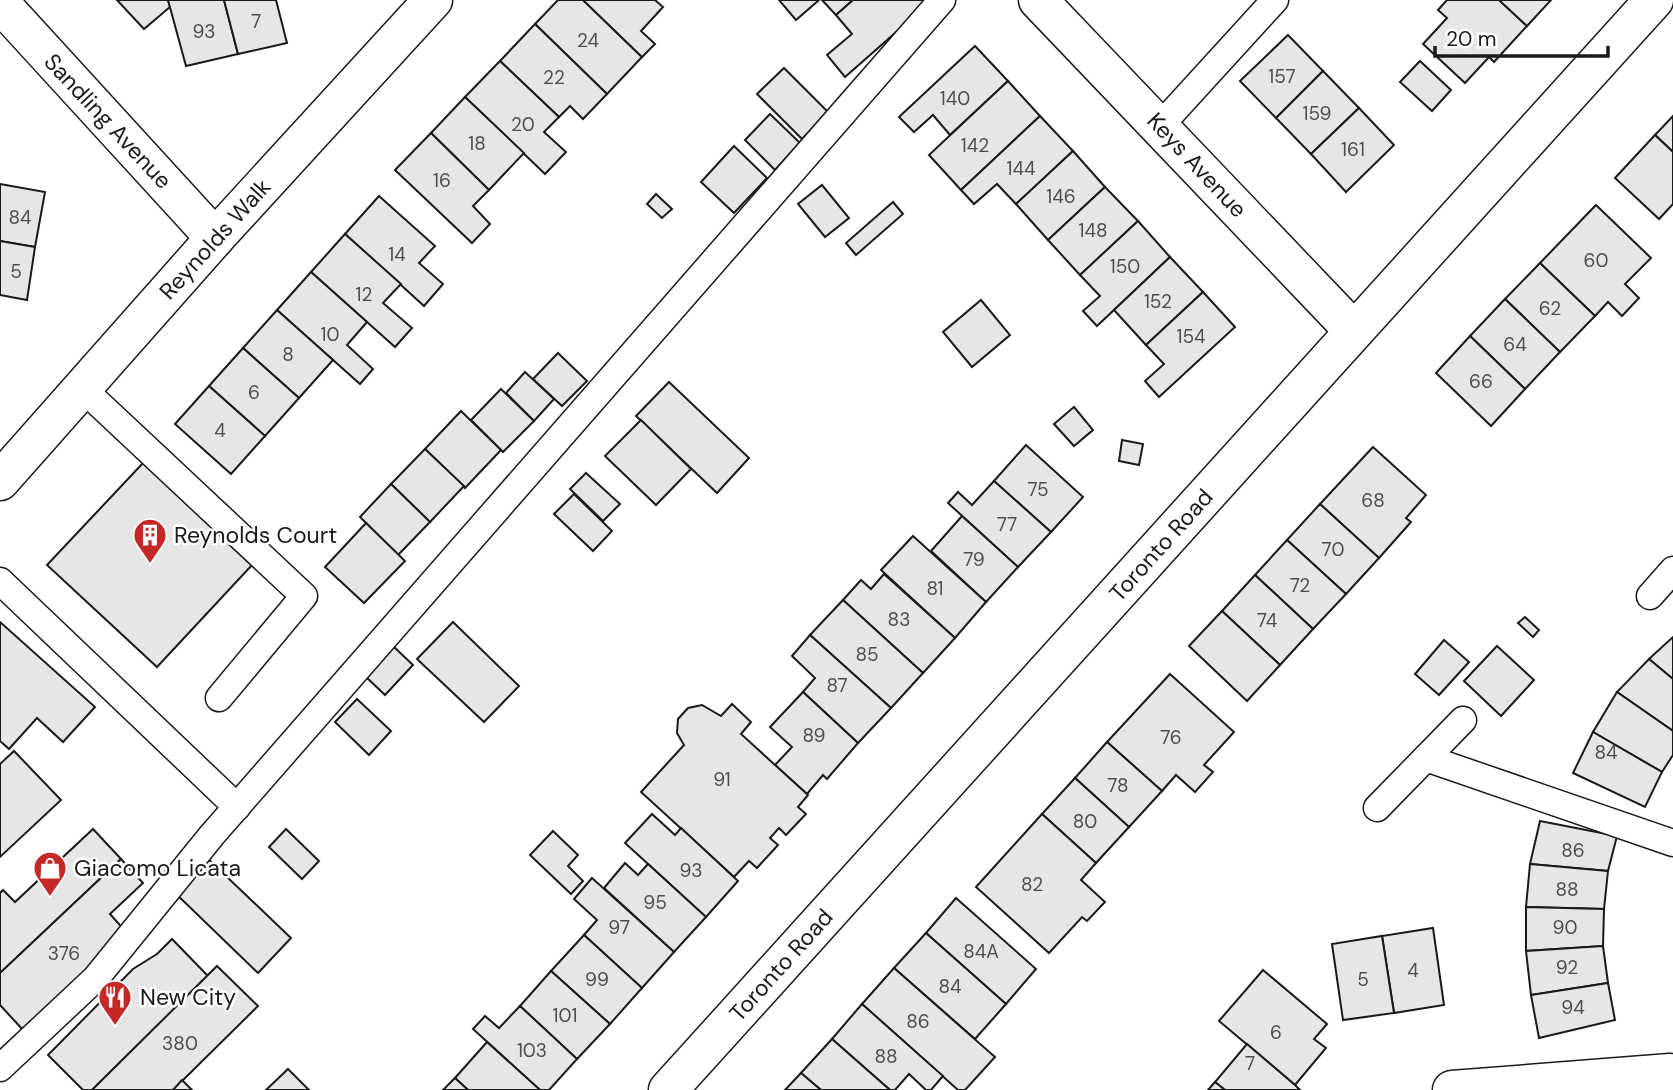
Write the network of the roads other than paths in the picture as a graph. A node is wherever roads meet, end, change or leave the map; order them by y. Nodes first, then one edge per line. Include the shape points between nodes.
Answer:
1 (433, 0) edge
2 (942, 0) edge
3 (1038, 0) edge
4 (1275, 0) edge
5 (1654, 0) edge
6 (0, 3) edge
7 (1160, 126) junction
8 (215, 238) junction
9 (1354, 331) junction
10 (82, 388) junction
11 (0, 481) edge
12 (1673, 570) edge
13 (0, 581) edge
14 (1650, 596) dead end
15 (219, 698) dead end
16 (1463, 720) dead end
17 (1426, 758) junction
18 (237, 807) junction
19 (1377, 808) dead end
20 (1673, 843) edge
21 (1671, 1067) edge
22 (0, 1068) edge
23 (668, 1090) edge
24 (1452, 1090) edge

1 - 8 street, Reynolds Walk
2 - 18 lane
3 - 7 street, Keys Avenue
4 - 7 lane
5 - 9 street, Toronto Road
6 - 8 street, Sandling Avenue
7 - 9 street, Keys Avenue
8 - 10 street, Reynolds Walk
9 - 23 street, Toronto Road
10 - 11 street, Reynolds Walk
10 - 15 lane via 304,596
12 - 14 lane
13 - 18 lane
16 - 17 lane
17 - 19 lane
17 - 20 lane
18 - 22 lane via 96,978
21 - 24 street

